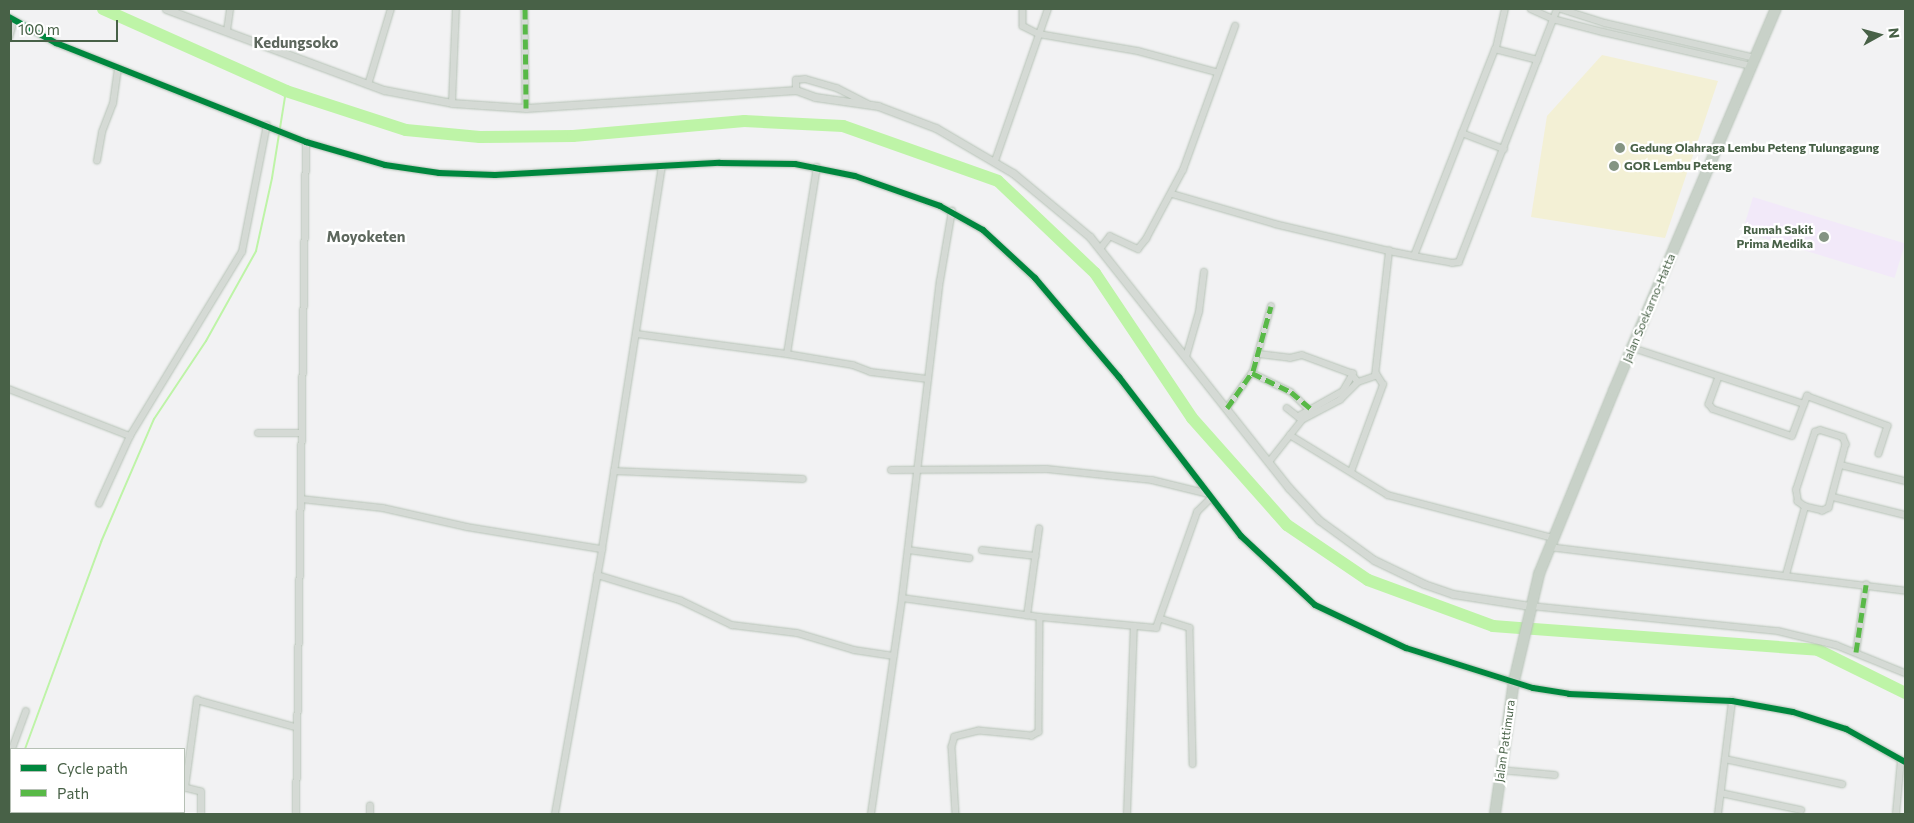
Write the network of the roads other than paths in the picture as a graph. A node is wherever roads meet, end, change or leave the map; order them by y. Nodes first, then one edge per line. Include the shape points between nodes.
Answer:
1 (166, 9) edge
2 (230, 9) edge
3 (391, 9) edge
4 (456, 9) edge
5 (525, 9) edge
6 (1023, 9) edge
7 (1048, 9) edge
8 (1505, 9) edge
9 (1531, 9) edge
10 (1557, 9) edge
11 (1562, 9) edge
12 (1776, 9) edge
13 (11, 19) edge
14 (1554, 19) junction
15 (1605, 23) junction
16 (1235, 26) dead end
17 (227, 31) junction
18 (1603, 32) junction
19 (1039, 34) junction
20 (9, 38) edge
21 (1670, 38) junction
22 (1668, 47) junction
23 (1496, 48) junction
24 (1538, 60) junction
25 (1754, 62) junction
26 (118, 68) junction
27 (1216, 72) junction
28 (368, 85) junction
29 (796, 90) junction
30 (452, 103) junction
31 (867, 103) junction
32 (526, 108) junction
33 (268, 126) junction
34 (1462, 133) junction
35 (306, 142) junction
36 (1504, 149) junction
37 (97, 161) dead end
38 (994, 161) junction
39 (662, 167) junction
40 (816, 167) junction
41 (1172, 194) junction
42 (952, 211) junction
43 (1100, 249) junction
44 (1389, 251) junction
45 (1414, 256) junction
46 (1204, 272) dead end
47 (1271, 306) dead end
48 (637, 334) junction
49 (1633, 348) junction
50 (787, 354) junction
51 (1259, 354) junction
52 (1186, 356) junction
53 (1252, 373) junction
54 (1353, 374) junction
55 (1376, 374) junction
56 (1719, 377) junction
57 (928, 379) junction
58 (1358, 382) junction
59 (9, 389) edge
60 (1804, 404) junction
61 (1226, 408) junction
62 (1287, 408) dead end
63 (1312, 410) junction
64 (1301, 418) junction
65 (258, 433) dead end
66 (301, 433) junction
67 (1290, 435) junction
68 (130, 436) junction
69 (1879, 454) dead end
70 (1269, 462) junction
71 (1841, 465) junction
72 (891, 470) dead end
73 (918, 470) junction
74 (614, 472) junction
75 (1351, 472) junction
76 (803, 479) dead end
77 (1905, 480) edge
78 (1205, 493) junction
79 (1833, 497) junction
80 (301, 499) junction
81 (1210, 499) junction
82 (99, 504) dead end
83 (1805, 507) junction
84 (1905, 515) edge
85 (1039, 529) dead end
86 (1551, 542) junction
87 (602, 549) junction
88 (908, 550) junction
89 (982, 550) dead end
90 (1036, 556) junction
91 (969, 558) dead end
92 (598, 575) junction
93 (1786, 575) junction
94 (1866, 585) junction
95 (1905, 591) edge
96 (902, 598) junction
97 (1529, 608) junction
98 (1027, 616) junction
99 (1040, 617) junction
100 (1160, 619) junction
101 (1134, 627) junction
102 (1856, 652) junction
103 (894, 656) junction
104 (1905, 673) edge
105 (1514, 681) junction
106 (1732, 701) junction
107 (26, 711) dead end
108 (295, 726) junction
109 (12, 748) edge
110 (1725, 759) junction
111 (1903, 761) edge
112 (1193, 764) dead end
113 (1500, 770) junction
114 (1555, 775) dead end
115 (1842, 784) dead end
116 (1721, 793) junction
117 (370, 806) dead end
118 (1801, 810) dead end
119 (201, 814) edge
120 (296, 814) edge
121 (370, 814) edge
122 (555, 814) edge
123 (871, 814) edge
124 (956, 814) edge
125 (1127, 814) edge
126 (1494, 814) edge
127 (1718, 814) edge
128 (1896, 814) edge

1 - 17 street
2 - 17 street
3 - 28 street
4 - 30 street
5 - 32 street
6 - 19 street via 1023,26
7 - 19 street
8 - 23 street
9 - 14 street
10 - 14 street
11 - 15 street
12 - 25 highway, Jalan Soekarno-Hatta
13 - 20 street
13 - 26 street
14 - 18 street
14 - 24 street
15 - 18 street
15 - 21 street
16 - 27 street
17 - 28 street
18 - 22 street
19 - 27 street via 1138,51
19 - 38 street
21 - 22 street
21 - 25 street
22 - 25 street
23 - 24 street
23 - 34 street
24 - 36 street
25 - 49 highway, Jalan Soekarno-Hatta
26 - 33 street
26 - 37 street via 113,104 102,132
27 - 41 street
28 - 30 street
29 - 31 street via 815,97
29 - 31 street via 796,80 805,79 837,88
29 - 32 street
30 - 32 street
31 - 38 street via 936,128
33 - 35 street
33 - 68 street via 242,252
34 - 36 street
34 - 45 street
35 - 39 street via 385,165 439,173 511,174
35 - 66 street
36 - 45 street via 1459,262 1452,264
38 - 43 street via 1050,201
39 - 40 street via 741,162
39 - 48 street
40 - 42 street via 889,186
40 - 50 street
41 - 43 street via 1140,249 1111,236
41 - 44 street via 1274,224
42 - 57 street
42 - 78 street via 983,230 1045,288 1119,377
43 - 52 street
44 - 45 street
44 - 55 street via 1381,298
46 - 52 street via 1199,312
47 - 51 street
48 - 50 street
48 - 74 street
49 - 56 street
49 - 86 highway, Jalan Soekarno-Hatta
50 - 57 street via 854,365 871,372
51 - 53 street
51 - 54 street via 1290,358 1302,355
52 - 61 street
53 - 61 street
53 - 63 street via 1291,392
54 - 58 street
54 - 63 street via 1343,391
55 - 58 street via 1371,379
55 - 75 street via 1382,385
56 - 60 street
56 - 60 street via 1709,404 1712,409 1792,436
57 - 73 street
58 - 63 street via 1340,400
59 - 68 street
60 - 69 street via 1807,396 1888,426
61 - 70 street
62 - 64 street
63 - 64 street
64 - 67 street
65 - 66 street
66 - 80 street
67 - 70 street
67 - 75 street
68 - 82 street
70 - 97 street via 1313,515 1374,560 1453,594
71 - 77 street
71 - 79 street
71 - 83 street via 1845,438 1817,430 1796,490 1798,502
72 - 73 street
73 - 78 street via 1047,469 1103,473 1152,480
73 - 88 street
74 - 76 street
74 - 87 street
75 - 86 street via 1396,498
78 - 81 street
79 - 83 street via 1827,511
79 - 84 street
80 - 87 street via 383,508 467,527
80 - 108 street
81 - 100 street via 1197,512
81 - 105 street via 1259,555 1316,604 1406,648
83 - 93 street
85 - 90 street
86 - 93 street
86 - 97 highway, Jalan Soekarno-Hatta
87 - 92 street
88 - 91 street
88 - 96 street
89 - 90 street
90 - 98 street
92 - 103 street via 680,600 732,625 784,630 854,650
92 - 122 street
93 - 94 street
94 - 95 street
94 - 102 street
96 - 98 street
96 - 103 street
97 - 102 street via 1778,631
97 - 105 highway, Jalan Pattimura
98 - 99 street
99 - 101 street
99 - 124 street via 1040,730 1032,736 987,731 955,737 952,747
100 - 101 street via 1154,629
100 - 112 street via 1190,628
101 - 125 street
102 - 104 street
103 - 123 street
105 - 106 street via 1557,693
105 - 113 highway, Jalan Pattimura
106 - 110 street
106 - 111 street via 1818,719 1863,736
107 - 109 street
108 - 119 street via 196,700 185,788 201,792
108 - 120 street
110 - 115 street
110 - 116 street
111 - 128 street
113 - 114 street
113 - 126 highway, Jalan Pattimura
116 - 118 street
116 - 127 street
117 - 121 street

